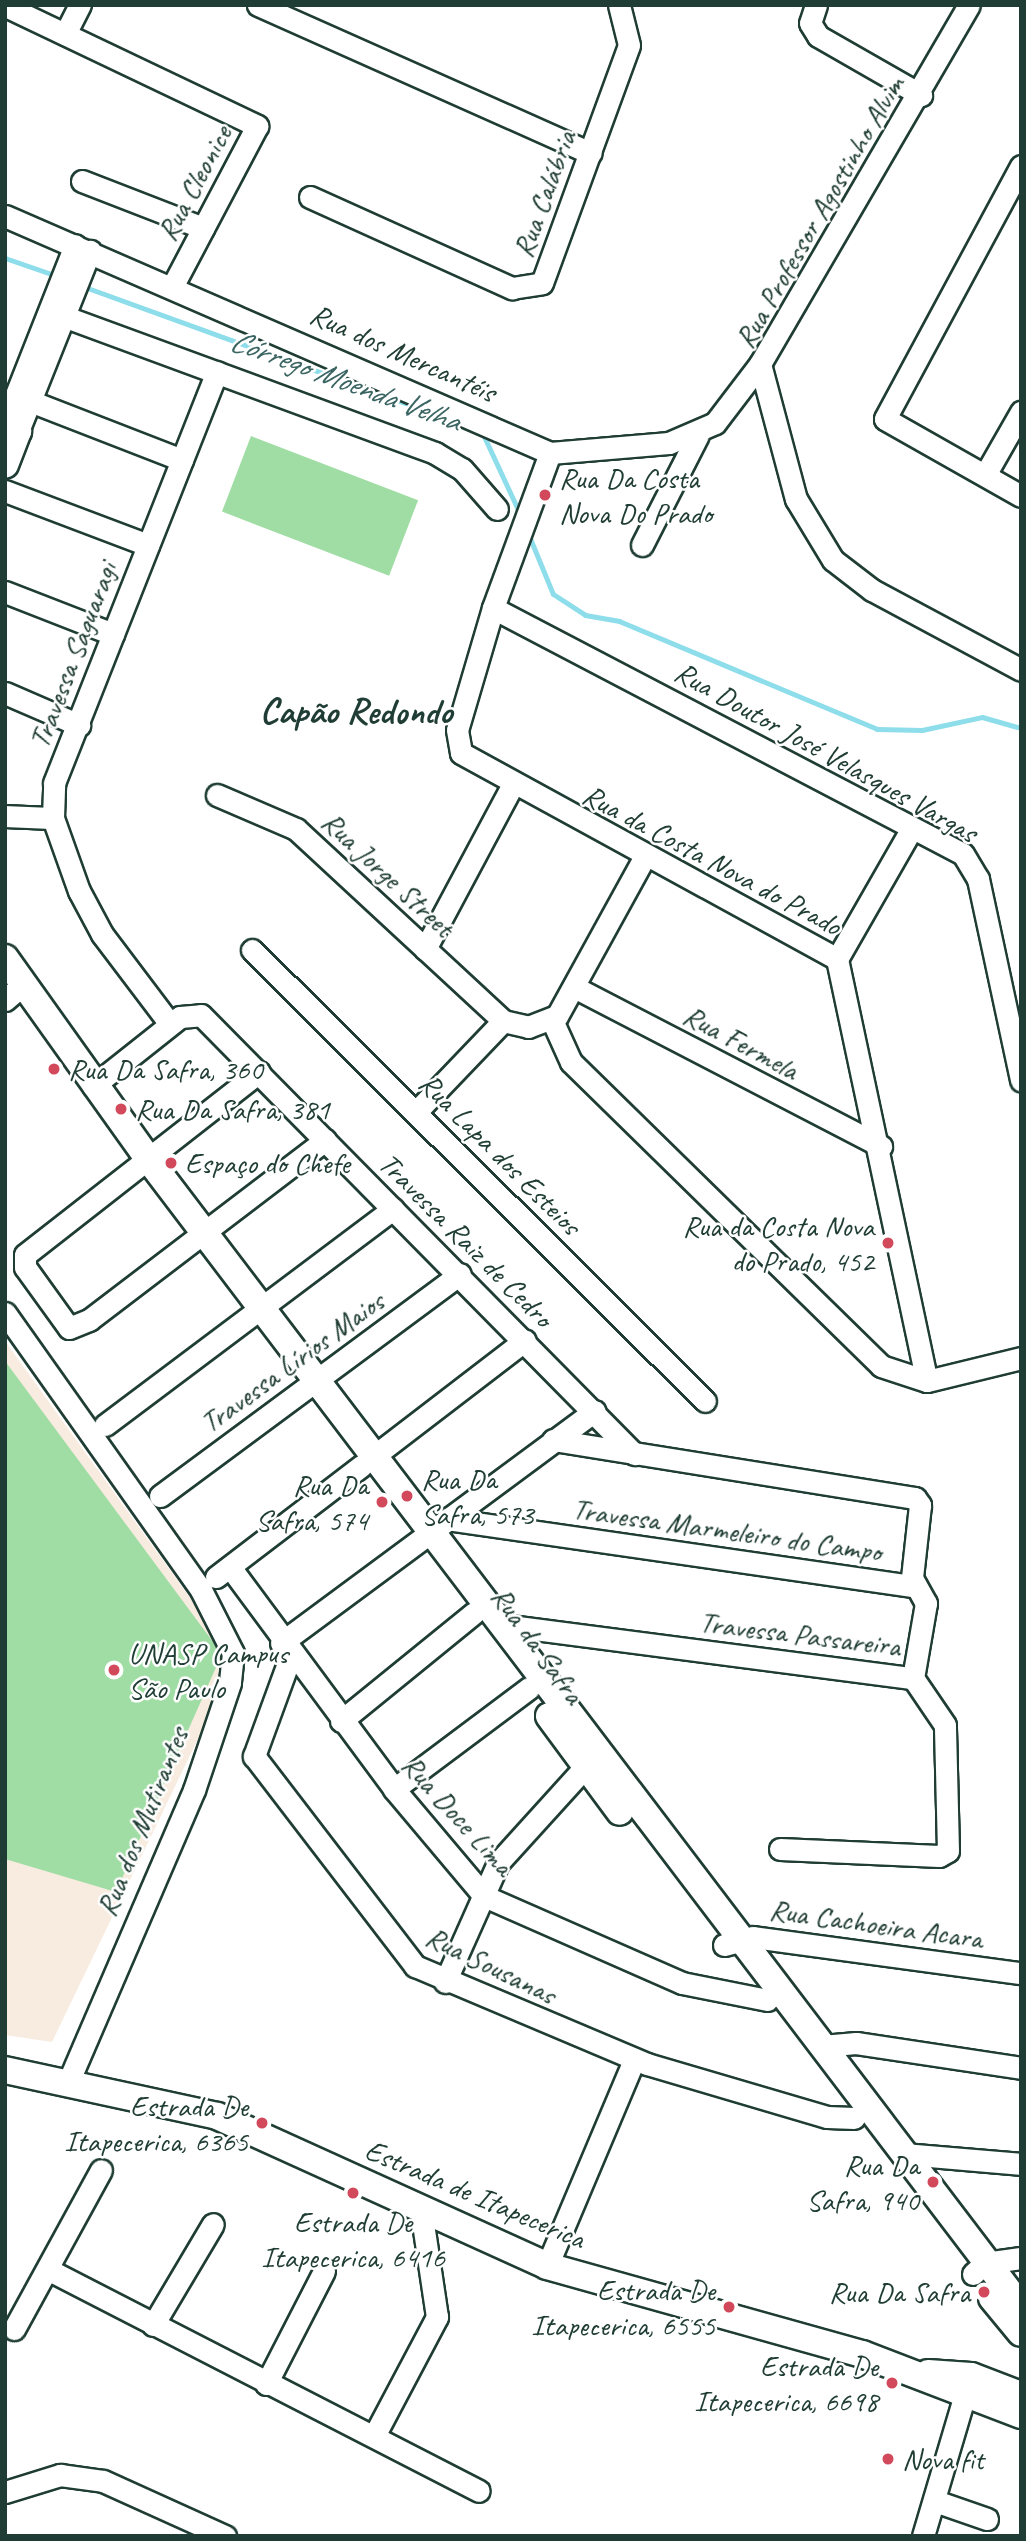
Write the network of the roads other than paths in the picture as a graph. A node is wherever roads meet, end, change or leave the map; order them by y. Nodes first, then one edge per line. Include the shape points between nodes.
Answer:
1 (80, 5) edge
2 (258, 5) edge
3 (619, 5) edge
4 (816, 5) edge
5 (969, 5) edge
6 (12, 9) dead end
7 (65, 34) junction
8 (921, 95) junction
9 (591, 153) junction
10 (1021, 166) edge
11 (82, 181) dead end
12 (310, 197) dead end
13 (5, 216) edge
14 (203, 228) junction
15 (80, 253) junction
16 (173, 285) junction
17 (60, 312) junction
18 (760, 364) junction
19 (217, 372) junction
20 (30, 401) junction
21 (1021, 412) edge
22 (698, 435) junction
23 (9, 438) edge
24 (550, 453) junction
25 (182, 460) junction
26 (985, 475) junction
27 (5, 491) edge
28 (1021, 495) edge
29 (497, 509) dead end
30 (148, 545) junction
31 (642, 545) dead end
32 (5, 592) edge
33 (493, 608) junction
34 (113, 634) junction
35 (1021, 670) edge
36 (5, 692) edge
37 (79, 725) junction
38 (512, 786) junction
39 (217, 795) dead end
40 (5, 816) edge
41 (53, 818) junction
42 (912, 828) junction
43 (645, 856) junction
44 (425, 949) junction
45 (252, 950) dead end
46 (5, 958) edge
47 (837, 959) junction
48 (574, 987) junction
49 (10, 994) edge
50 (552, 1020) junction
51 (503, 1021) junction
52 (170, 1024) junction
53 (259, 1072) junction
54 (1021, 1080) edge
55 (93, 1086) junction
56 (416, 1112) junction
57 (325, 1140) junction
58 (881, 1146) junction
59 (143, 1165) junction
60 (393, 1209) junction
61 (198, 1237) junction
62 (460, 1274) junction
63 (5, 1313) edge
64 (255, 1313) junction
65 (525, 1340) junction
66 (1021, 1358) edge
67 (927, 1381) junction
68 (312, 1386) junction
69 (705, 1401) dead end
70 (594, 1411) junction
71 (105, 1425) dead end
72 (553, 1440) junction
73 (634, 1454) junction
74 (368, 1461) junction
75 (160, 1496) dead end
76 (431, 1530) junction
77 (916, 1587) junction
78 (474, 1613) junction
79 (503, 1625) junction
80 (286, 1649) junction
81 (913, 1678) junction
82 (529, 1688) junction
83 (341, 1721) junction
84 (585, 1768) junction
85 (394, 1789) junction
86 (780, 1849) dead end
87 (484, 1896) junction
88 (732, 1942) junction
89 (1021, 1973) edge
90 (444, 1982) junction
91 (767, 2000) junction
92 (822, 2046) junction
93 (634, 2060) junction
94 (1021, 2068) edge
95 (5, 2070) edge
96 (69, 2080) junction
97 (854, 2118) junction
98 (905, 2154) junction
99 (1021, 2164) edge
100 (101, 2170) dead end
101 (421, 2210) junction
102 (213, 2224) dead end
103 (1021, 2258) edge
104 (547, 2266) junction
105 (979, 2268) junction
106 (49, 2270) junction
107 (324, 2271) dead end
108 (1021, 2307) edge
109 (153, 2325) junction
110 (14, 2329) dead end
111 (1021, 2333) edge
112 (266, 2384) junction
113 (967, 2386) junction
114 (1021, 2395) edge
115 (1021, 2415) edge
116 (374, 2436) junction
117 (479, 2491) dead end
118 (5, 2492) edge
119 (934, 2501) junction
120 (986, 2519) dead end
121 (926, 2535) edge
122 (225, 2536) edge

1 - 7 street
2 - 9 street
3 - 9 street, Rua Calábria via 629,45
4 - 8 street via 810,23 818,36
5 - 8 street, Rua Professor Agostinho Alvim
6 - 7 street, Rua Cleonice
7 - 14 street, Rua Cleonice via 257,126
8 - 18 street, Rua Professor Agostinho Alvim
9 - 12 street, Rua Calábria via 545,278 529,289 429,255
10 - 26 street via 885,419
11 - 14 street
13 - 15 street, Rua dos Mercantéis
14 - 16 street, Rua Cleonice
15 - 16 street, Rua dos Mercantéis
15 - 17 street
16 - 24 street, Rua dos Mercantéis
17 - 19 street
17 - 20 street
17 - 23 street
18 - 22 street, Rua dos Mercantéis via 725,413
18 - 35 street, Rua Professor Agostinho Alvim via 796,499 833,560 872,590
19 - 25 street, Travessa Saguaragi
19 - 29 street via 453,461
20 - 23 street
20 - 25 street
21 - 26 street
22 - 24 street, Rua dos Mercantéis via 635,448
22 - 31 street
24 - 33 street, Rua da Costa Nova do Prado
25 - 30 street, Travessa Saguaragi
26 - 28 street
27 - 30 street
30 - 34 street, Travessa Saguaragi
32 - 34 street
33 - 38 street, Rua da Costa Nova do Prado via 458,742 472,763
33 - 42 street, Rua Doutor José Velasques Vargas
34 - 37 street, Travessa Saguaragi
36 - 37 street
37 - 41 street, Travessa Saguaragi via 54,783
38 - 43 street, Rua da Costa Nova do Prado
38 - 44 street
39 - 44 street, Rua Jorge Street via 296,829
40 - 41 street
41 - 52 street, Travessa Saguaragi via 102,934
42 - 47 street
42 - 54 street, Rua Doutor José Velasques Vargas via 963,854 974,868
43 - 47 street, Rua da Costa Nova do Prado
43 - 48 street
44 - 51 street, Rua Jorge Street
45 - 56 street, Rua Lapa dos Esteios
46 - 49 main road
47 - 58 street, Rua da Costa Nova do Prado
48 - 50 street
48 - 58 street, Rua Fermela
49 - 55 main road, Rua da Safra
49 - 59 main road, Rua da Safra
50 - 51 street via 528,1027
50 - 67 street via 565,1055 776,1269 881,1366
51 - 56 street
52 - 53 street, Travessa Raiz de Cedro via 197,1012
52 - 55 street, Travessa Raiz de Cedro
53 - 57 street, Travessa Raiz de Cedro
53 - 59 street
55 - 59 main road, Rua da Safra
56 - 69 street, Rua Lapa dos Esteios
57 - 60 street, Travessa Raiz de Cedro
57 - 61 street
58 - 67 street, Rua da Costa Nova do Prado
59 - 61 main road, Rua da Safra
59 - 61 street via 23,1258 66,1324 79,1328
60 - 62 street, Travessa Raiz de Cedro
60 - 64 street, Travessa Lírios Maios
61 - 64 main road, Rua da Safra
62 - 65 street, Travessa Raiz de Cedro
62 - 68 street, Travessa Lírios Maios
63 - 96 street, Rua dos Mutirantes via 201,1590 233,1653 230,1683 194,1790
64 - 68 main road, Rua da Safra
64 - 71 street, Travessa Lírios Maios
65 - 70 street, Travessa Raiz de Cedro
65 - 74 street, Rua Doce Lima
66 - 67 street
68 - 74 main road, Rua da Safra
68 - 75 street, Travessa Lírios Maios
70 - 72 street
70 - 73 street, Travessa Raiz de Cedro
72 - 73 street, Travessa Passareira
72 - 76 street
73 - 77 street, Travessa Passareira via 915,1498
74 - 76 main road, Rua da Safra
74 - 80 street, Rua Doce Lima via 223,1572
76 - 77 street, Travessa Marmeleiro do Campo
76 - 78 main road, Rua da Safra
76 - 79 main road, Rua da Safra
76 - 80 street
77 - 81 street, Travessa Passareira via 926,1603
78 - 82 main road, Rua da Safra
78 - 83 street
79 - 81 street, Travessa Passareira
79 - 88 main road, Rua da Safra
80 - 83 street, Rua Doce Lima
80 - 90 street, Rua Sousanas via 256,1737 257,1763 396,1947
81 - 86 street via 945,1725 948,1850 939,1856
82 - 84 main road, Rua da Safra
82 - 85 street
83 - 85 street, Rua Doce Lima
84 - 87 street via 509,1847
84 - 88 main road, Rua da Safra
85 - 87 street, Rua Doce Lima
87 - 90 street
87 - 91 street, Rua Doce Lima via 682,1983
88 - 89 street, Rua Cachoeira Acara
88 - 91 main road, Rua da Safra
88 - 92 main road, Rua da Safra
90 - 93 street, Rua Sousanas
91 - 97 main road, Rua da Safra
92 - 94 street via 856,2043
92 - 98 main road, Rua da Safra
93 - 97 street, Rua Sousanas via 827,2117
93 - 104 street
95 - 96 main road, Estrada de Itapecerica
96 - 101 main road, Estrada de Itapecerica via 217,2116
97 - 105 main road, Rua da Safra
98 - 99 street
98 - 105 main road, Rua da Safra
100 - 106 street
101 - 104 main road, Estrada de Itapecerica
101 - 116 street via 437,2317
102 - 109 street
103 - 105 street
104 - 113 main road, Estrada de Itapecerica
105 - 108 main road, Rua da Safra
105 - 111 main road, Rua da Safra
106 - 109 street
106 - 110 street
107 - 112 street
109 - 112 street
112 - 116 street
113 - 114 main road, Estrada de Itapecerica
113 - 115 main road, Estrada de Itapecerica
113 - 119 street
116 - 117 street
118 - 122 street via 60,2475 103,2481
119 - 120 street
119 - 121 street

